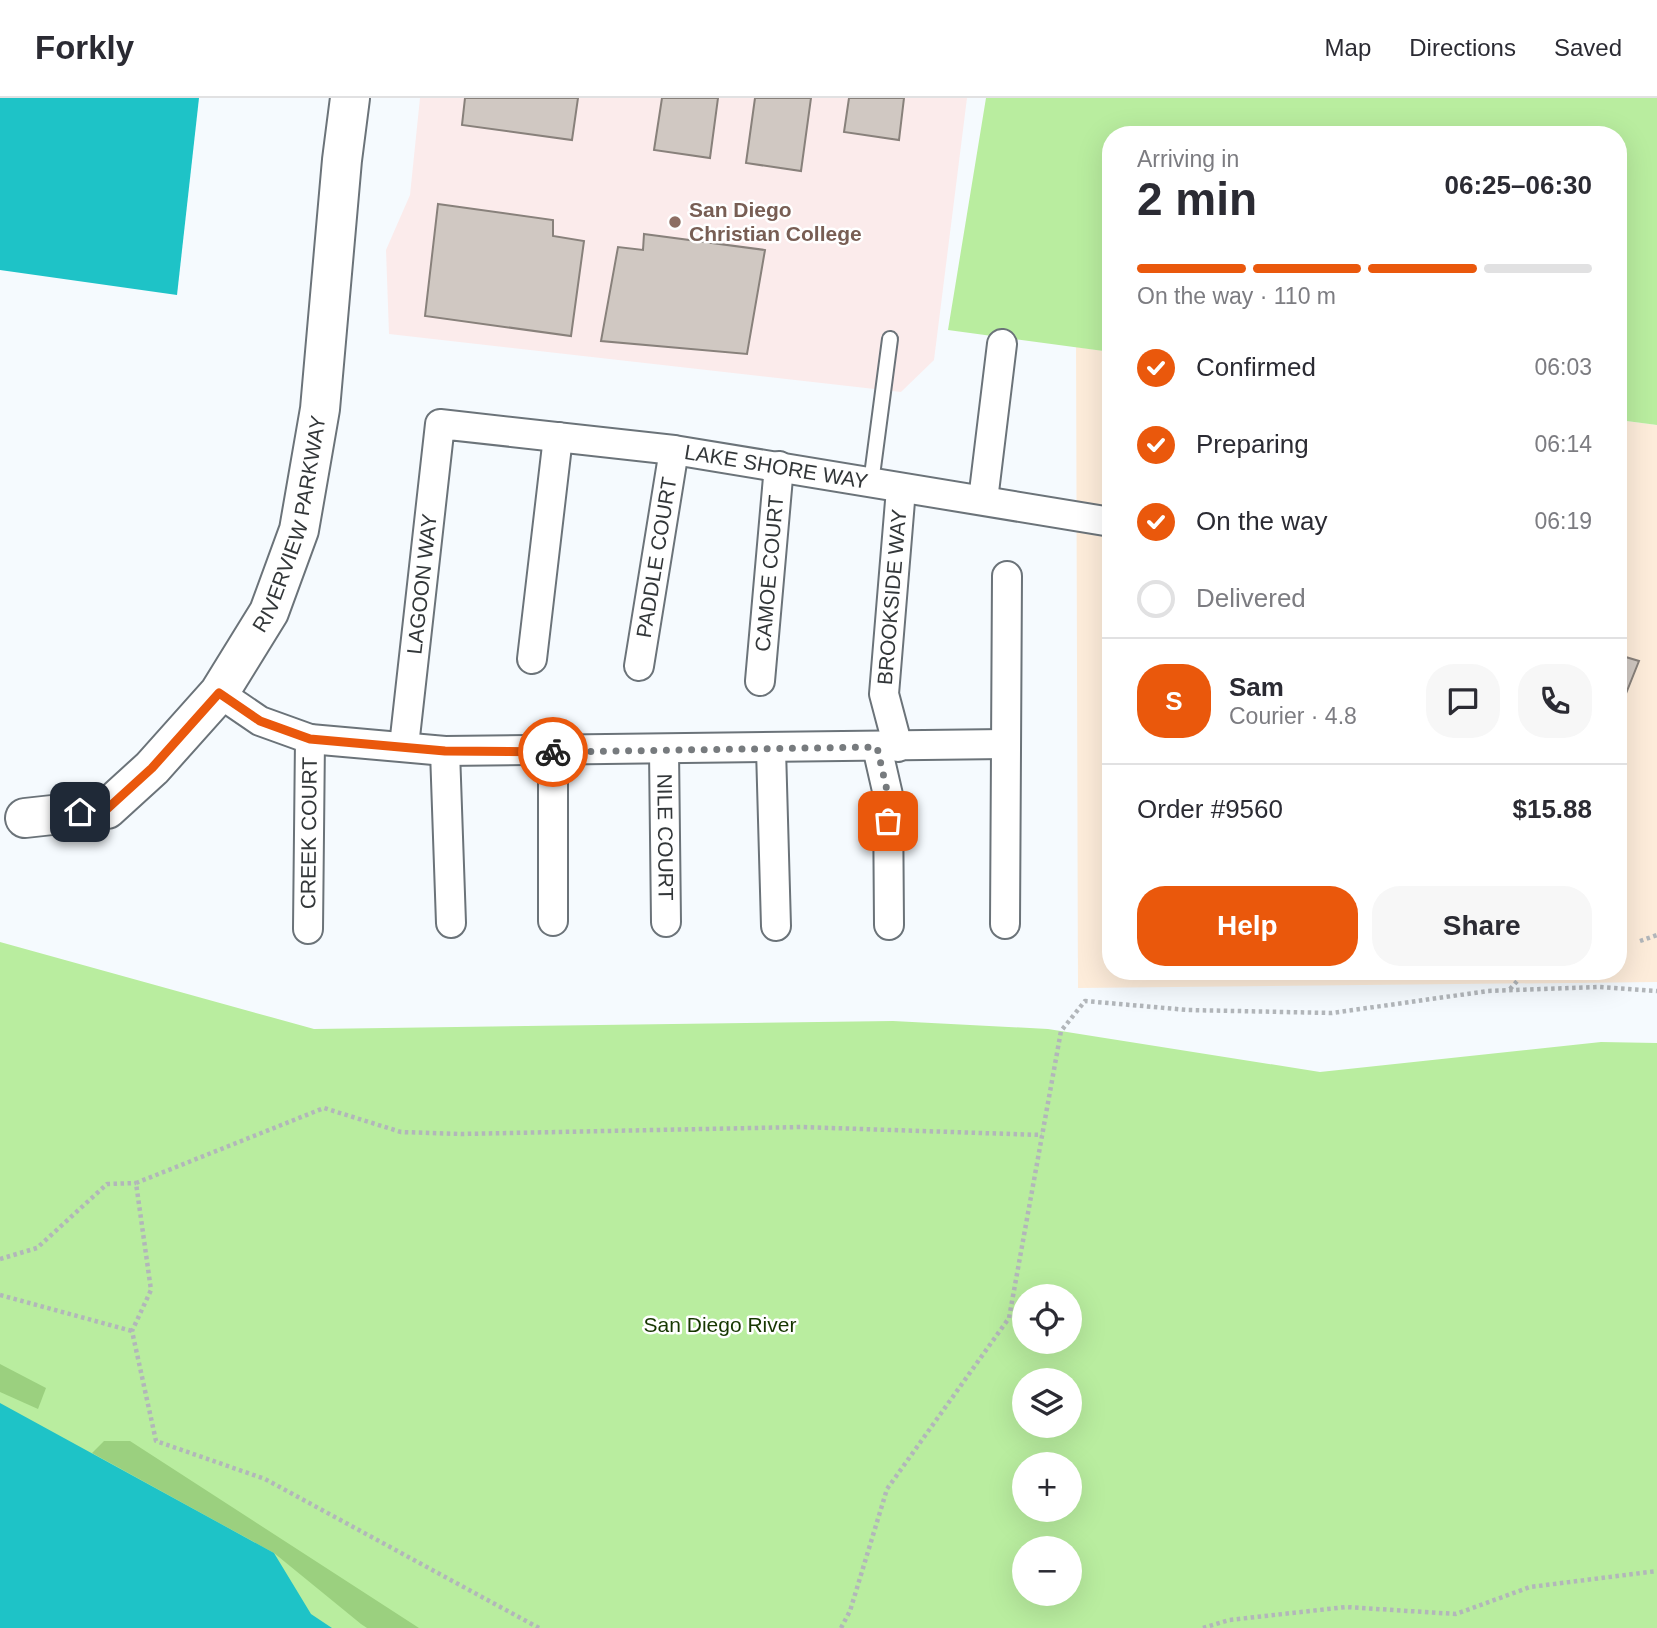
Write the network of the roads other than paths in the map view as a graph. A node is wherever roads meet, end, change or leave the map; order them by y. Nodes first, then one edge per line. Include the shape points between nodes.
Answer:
1 (350, 98) edge
2 (890, 339) dead end
3 (1002, 344) dead end
4 (440, 424) joint
5 (558, 437) junction
6 (674, 450) junction
7 (779, 466) junction
8 (871, 482) junction
9 (901, 489) junction
10 (984, 500) junction
11 (1102, 520) edge
12 (1007, 576) dead end
13 (531, 659) dead end
14 (639, 666) dead end
15 (760, 681) dead end
16 (219, 693) junction
17 (310, 739) junction
18 (1005, 744) junction
19 (404, 746) junction
20 (887, 747) junction
21 (771, 749) junction
22 (445, 751) junction
23 (664, 751) junction
24 (553, 752) junction
25 (25, 818) dead end
26 (553, 921) dead end
27 (666, 922) dead end
28 (451, 923) dead end
29 (1005, 924) dead end
30 (889, 925) dead end
31 (776, 926) dead end
32 (308, 929) dead end

1 - 16 street, RIVERVIEW PARKWAY via 320,410 299,530 269,612
2 - 8 lane
3 - 10 street
4 - 5 street, LAKE SHORE WAY
4 - 19 street, LAGOON WAY
5 - 6 street, LAKE SHORE WAY
5 - 13 street
6 - 7 street, LAKE SHORE WAY
6 - 14 street, PADDLE COURT
7 - 8 street, LAKE SHORE WAY
7 - 15 street, CAMOE COURT
8 - 9 street, LAKE SHORE WAY
9 - 10 street, LAKE SHORE WAY
9 - 20 street, BROOKSIDE WAY via 884,695
10 - 11 street, LAKE SHORE WAY
12 - 18 street
16 - 17 street via 260,721
16 - 25 street, RIVERVIEW PARKWAY via 152,768 107,809
17 - 19 street
17 - 32 street, CREEK COURT
18 - 20 street
18 - 29 street
19 - 22 street
20 - 21 street
20 - 30 street, BROOKSIDE WAY
21 - 23 street
21 - 31 street
22 - 24 street
22 - 28 street
23 - 24 street
23 - 27 street, NILE COURT
24 - 26 street

